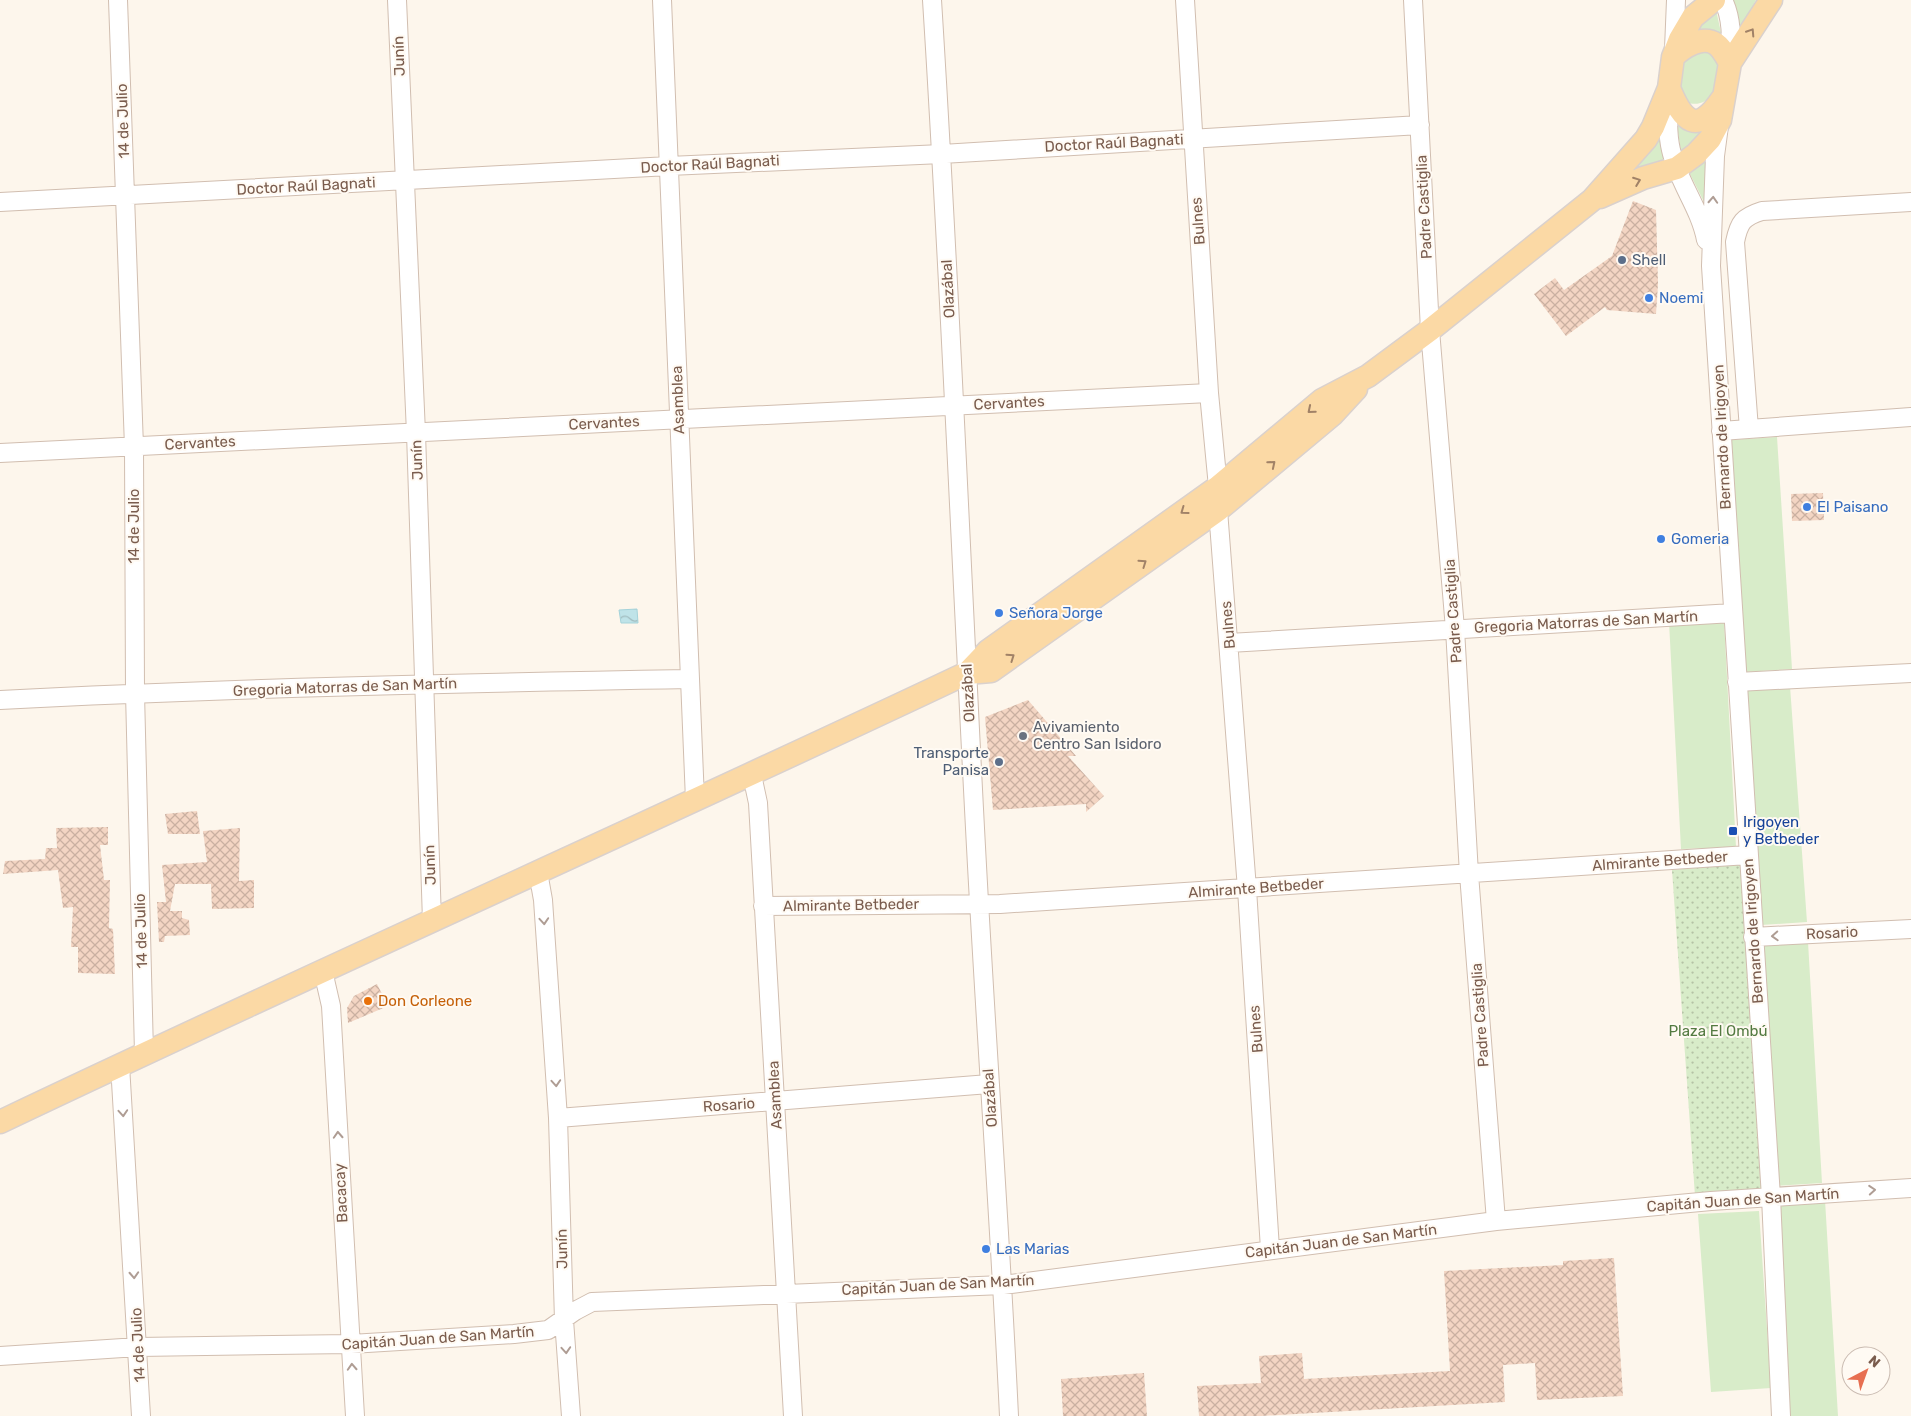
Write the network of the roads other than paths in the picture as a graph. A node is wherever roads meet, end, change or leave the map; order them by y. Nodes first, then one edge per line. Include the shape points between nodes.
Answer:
1 (118, 0) edge
2 (397, 0) edge
3 (662, 0) edge
4 (932, 0) edge
5 (1185, 0) edge
6 (1413, 0) edge
7 (1676, 0) edge
8 (1714, 0) edge
9 (1723, 0) edge
10 (1771, 0) edge
11 (1673, 57) junction
12 (1730, 63) junction
13 (1669, 88) junction
14 (1724, 96) junction
15 (1720, 120) junction
16 (1420, 125) junction
17 (1193, 139) junction
18 (942, 154) junction
19 (669, 166) junction
20 (1677, 168) junction
21 (404, 180) junction
22 (126, 196) junction
23 (1592, 200) junction
24 (0, 202) edge
25 (1911, 202) edge
26 (1711, 266) junction
27 (1430, 330) junction
28 (1368, 376) junction
29 (1209, 393) junction
30 (953, 406) junction
31 (1911, 417) edge
32 (679, 419) junction
33 (1749, 429) junction
34 (416, 432) junction
35 (1721, 432) junction
36 (134, 447) junction
37 (0, 453) edge
38 (1218, 486) junction
39 (1218, 510) junction
40 (1733, 613) junction
41 (1455, 629) junction
42 (1229, 642) junction
43 (967, 673) junction
44 (1911, 673) edge
45 (690, 679) junction
46 (1737, 682) junction
47 (424, 684) junction
48 (134, 693) junction
49 (0, 700) edge
50 (752, 775) junction
51 (695, 800) junction
52 (1748, 855) junction
53 (538, 872) junction
54 (1470, 874) junction
55 (1247, 889) junction
56 (979, 904) junction
57 (763, 906) junction
58 (432, 921) junction
59 (1911, 928) edge
60 (1753, 937) junction
61 (323, 971) junction
62 (144, 1053) junction
63 (120, 1065) junction
64 (989, 1084) junction
65 (776, 1101) junction
66 (558, 1118) junction
67 (0, 1122) edge
68 (1911, 1188) edge
69 (1771, 1197) junction
70 (1496, 1221) junction
71 (1270, 1249) junction
72 (1003, 1285) junction
73 (786, 1294) junction
74 (564, 1320) junction
75 (351, 1344) junction
76 (138, 1347) junction
77 (0, 1356) edge
78 (142, 1416) edge
79 (355, 1416) edge
80 (570, 1416) edge
81 (792, 1416) edge
82 (1009, 1416) edge
83 (1781, 1416) edge

1 - 22 street, 14 de Julio
2 - 21 street, Junín
3 - 19 street, Asamblea
4 - 18 street, Olazábal
5 - 17 street, Bulnes
6 - 16 street, Padre Castiglia
7 - 11 street, Bernardo de Irigoyen
8 - 11 main road via 1693,16
9 - 12 street, Bernardo de Irigoyen via 1731,26
12 -> 10 main road
11 - 12 main road via 1680,50 1703,40 1714,43
11 - 13 main road, Bernardo de Irigoyen
12 - 14 main road, Bernardo de Irigoyen
13 - 14 main road via 1678,109 1695,122 1710,115
13 - 20 street, Bernardo de Irigoyen via 1668,132
13 - 23 main road via 1646,139
14 - 15 main road, Bernardo de Irigoyen
15 - 20 main road via 1710,139
26 -> 15 street, Bernardo de Irigoyen via 1714,165
16 - 17 street, Doctor Raúl Bagnati
16 - 27 street, Padre Castiglia
17 - 18 street, Doctor Raúl Bagnati
17 - 29 street, Bulnes
18 - 19 street, Doctor Raúl Bagnati
18 - 30 street, Olazábal
19 - 21 street, Doctor Raúl Bagnati
19 - 32 street, Asamblea
23 -> 20 main road via 1643,178
20 - 26 street, Bernardo de Irigoyen via 1699,215
21 - 22 street, Doctor Raúl Bagnati
21 - 34 street, Junín
22 - 24 street, Doctor Raúl Bagnati
22 - 36 street, 14 de Julio
23 - 27 main road
25 - 33 street, Bernardo de Irigoyen via 1762,211 1742,220 1735,242
26 - 35 street, Bernardo de Irigoyen
27 - 28 main road
27 - 41 street, Padre Castiglia
28 -> 38 main road via 1322,400
39 -> 28 main road via 1332,415
29 - 30 street, Cervantes
29 - 38 street, Bulnes
30 - 32 street, Cervantes
30 - 43 street, Olazábal
31 - 33 street
32 - 34 street, Cervantes
32 - 45 street, Asamblea
33 - 35 street
34 - 36 street, Cervantes
34 - 47 street, Junín
35 - 40 street, Bernardo de Irigoyen
36 - 37 street, Cervantes
36 - 48 street, 14 de Julio
38 - 39 street, Bulnes
38 -> 43 main road via 988,651
39 - 42 street, Bulnes
43 -> 39 main road via 991,671
40 - 41 street, Gregoria Matorras de San Martín
40 - 46 street, Bernardo de Irigoyen
41 - 42 street, Gregoria Matorras de San Martín
41 - 54 street, Padre Castiglia
42 - 55 street, Bulnes
43 - 50 main road
43 - 56 street, Olazábal
44 - 46 street
45 - 47 street, Gregoria Matorras de San Martín
45 - 51 street, Asamblea
46 - 52 street, Bernardo de Irigoyen
47 - 48 street, Gregoria Matorras de San Martín
47 - 58 street, Junín
48 - 49 street, Gregoria Matorras de San Martín
48 - 62 street, 14 de Julio
50 - 51 main road
50 - 57 street, Asamblea via 758,804
51 - 53 main road
52 - 54 street, Almirante Betbeder
52 - 60 street, Bernardo de Irigoyen
53 - 58 main road
53 -> 66 street, Junín via 543,900
54 - 55 street, Almirante Betbeder
54 - 70 street, Padre Castiglia
55 - 56 street, Almirante Betbeder
55 - 71 street, Bulnes
56 - 57 street, Almirante Betbeder
56 - 64 street, Olazábal
57 - 65 street, Asamblea
58 - 61 main road
59 -> 60 street, Rosario
60 - 69 street, Bernardo de Irigoyen
61 - 62 main road
75 -> 61 street, Bacacay via 331,1006
62 - 63 main road
63 - 67 main road
63 -> 76 street, 14 de Julio
64 - 65 street, Rosario
64 - 72 street, Olazábal
65 - 66 street, Rosario
65 - 73 street, Asamblea
66 - 74 street, Junín
69 -> 68 street, Capitán Juan de San Martín
69 - 70 street, Capitán Juan de San Martín
69 - 83 street, Bernardo de Irigoyen
70 - 71 street, Capitán Juan de San Martín
71 - 72 street, Capitán Juan de San Martín
72 - 73 street, Capitán Juan de San Martín
72 - 82 street, Olazábal
73 - 74 street, Capitán Juan de San Martín via 592,1302
73 - 81 street, Asamblea
74 - 75 street, Capitán Juan de San Martín via 548,1330
74 -> 80 street, Junín
75 - 76 street, Capitán Juan de San Martín
79 -> 75 street, Bacacay
76 - 77 street, Capitán Juan de San Martín
76 - 78 street, 14 de Julio

